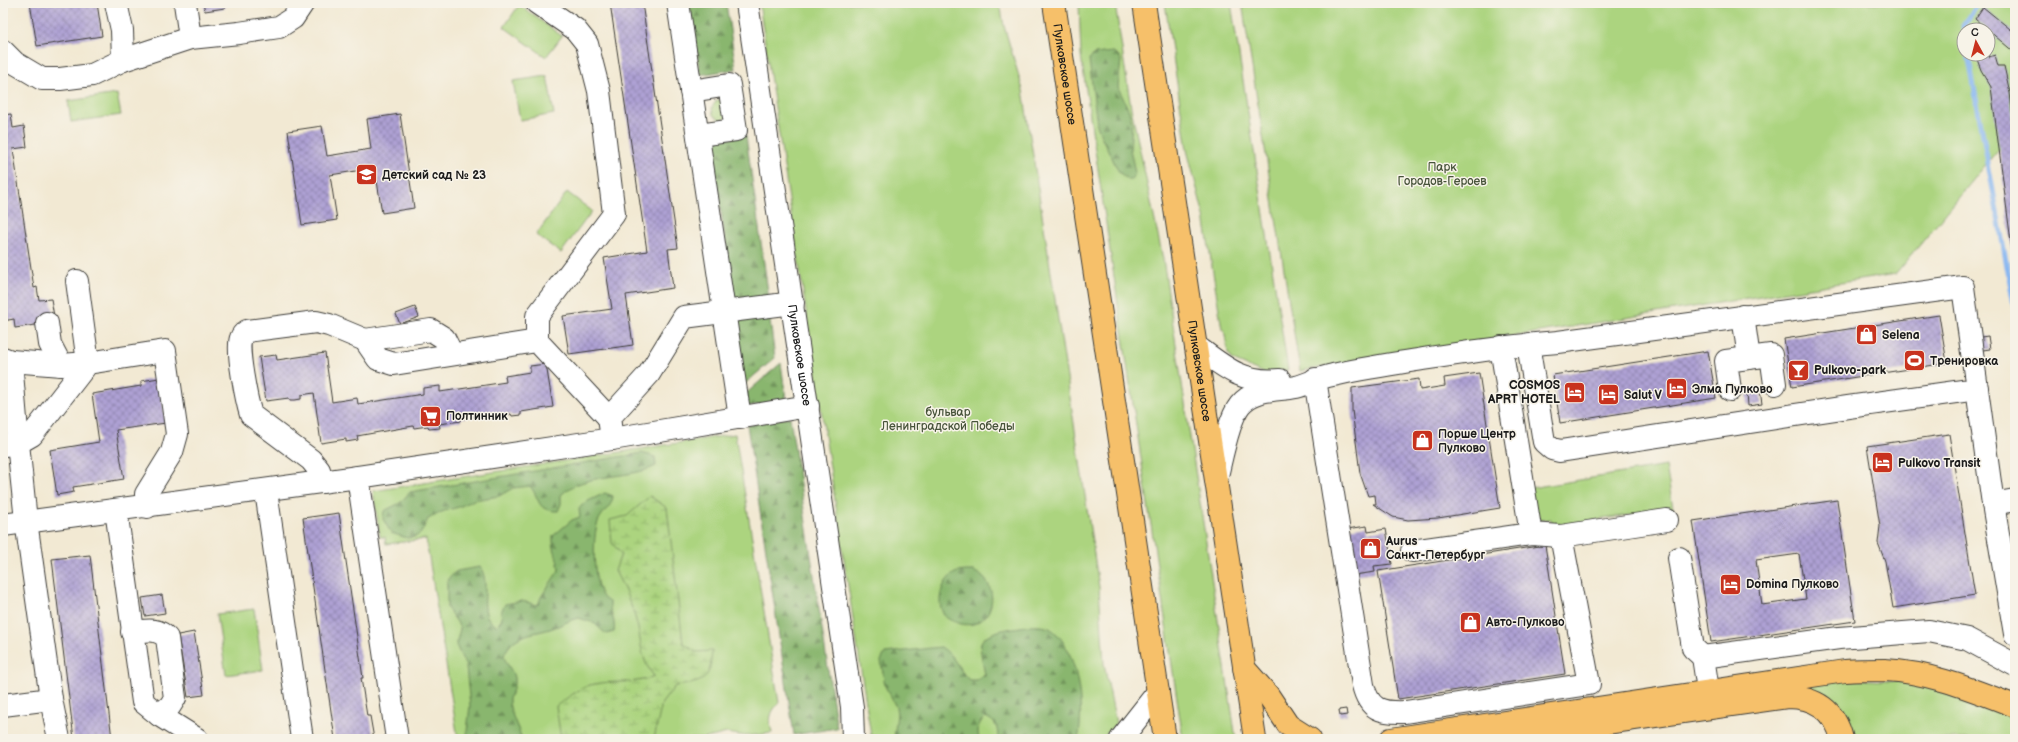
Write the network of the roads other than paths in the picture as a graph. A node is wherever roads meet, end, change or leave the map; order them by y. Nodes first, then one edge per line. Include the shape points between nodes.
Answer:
1 (116, 3) edge
2 (185, 3) edge
3 (303, 3) edge
4 (537, 3) edge
5 (678, 3) edge
6 (747, 3) edge
7 (1054, 3) edge
8 (1144, 3) edge
9 (190, 38) junction
10 (123, 60) junction
11 (7, 62) edge
12 (691, 91) junction
13 (698, 135) junction
14 (77, 281) dead end
15 (792, 303) junction
16 (724, 312) junction
17 (1744, 316) junction
18 (47, 323) dead end
19 (537, 341) junction
20 (1528, 344) junction
21 (1196, 346) junction
22 (1501, 347) junction
23 (1749, 358) junction
24 (7, 359) edge
25 (88, 363) junction
26 (61, 365) junction
27 (1315, 379) junction
28 (1775, 384) dead end
29 (1977, 389) junction
30 (1730, 390) dead end
31 (808, 406) junction
32 (609, 418) junction
33 (740, 418) junction
34 (612, 439) junction
35 (10, 444) edge
36 (358, 477) junction
37 (1216, 480) junction
38 (322, 482) junction
39 (266, 491) junction
40 (2015, 500) edge
41 (1993, 504) junction
42 (147, 507) junction
43 (116, 510) junction
44 (1667, 520) dead end
45 (26, 521) junction
46 (3, 524) edge
47 (1531, 534) junction
48 (1561, 536) junction
49 (1412, 551) dead end
50 (1679, 558) dead end
51 (132, 632) junction
52 (2015, 634) edge
53 (1703, 657) junction
54 (2015, 665) edge
55 (1244, 668) junction
56 (1708, 690) junction
57 (1158, 692) junction
58 (50, 699) junction
59 (3, 705) edge
60 (2015, 706) edge
61 (852, 707) junction
62 (159, 715) junction
63 (59, 739) edge
64 (197, 739) edge
65 (302, 739) edge
66 (397, 739) edge
67 (853, 739) edge
68 (865, 739) edge
69 (1121, 739) edge
70 (1165, 739) edge
71 (1255, 739) edge
72 (1310, 739) edge
73 (1391, 739) edge
74 (1496, 739) edge
75 (1842, 739) edge

1 - 10 street via 122,30
2 - 9 street
3 - 9 street via 293,18 279,27
4 - 19 street via 575,29 587,44 599,91 614,214 537,316
5 - 12 street
6 - 15 street, Пулковское шоссе
7 - 57 main road, Пулковское шоссе
8 - 21 main road, Пулковское шоссе
9 - 10 street
10 - 11 street via 92,75 60,79 42,79
12 - 13 street
12 - 13 street via 729,85 736,130
13 - 16 street
14 - 25 street
15 - 16 street
15 - 31 street, Пулковское шоссе
16 - 32 street via 684,317 649,374
16 - 33 street
17 - 20 street
17 - 23 street
17 - 29 street via 1963,287
18 - 26 street via 50,344
19 - 32 street
19 - 38 street via 394,364 378,359 365,340 316,322 247,331 241,336 240,343 251,415 311,460 319,470
20 - 22 street
20 - 29 street via 1544,442 1552,449 1560,451
21 - 27 street via 1229,370 1247,378 1259,381
21 - 37 main road, Пулковское шоссе
22 - 27 street
22 - 47 street
23 - 28 street via 1771,355
23 - 30 street via 1726,361
24 - 26 street
24 - 35 street
25 - 26 street
25 - 35 street via 32,435
25 - 42 street via 165,351 177,434 172,452 146,494
27 - 37 street via 1297,387 1258,393 1239,406 1225,442
27 - 48 street via 1363,685 1371,705 1385,711 1405,712 1589,684
29 - 41 street
31 - 33 street
31 - 61 street, Пулковское шоссе
32 - 34 street
33 - 34 street
34 - 36 street
35 - 45 street
36 - 38 street
36 - 66 street
37 - 55 main road, Пулковское шоссе
38 - 39 street
39 - 42 street
39 - 65 street
40 - 41 street
41 - 52 street
42 - 43 street
43 - 45 street
43 - 51 street
44 - 48 street
45 - 46 street
45 - 58 street
47 - 48 street
47 - 49 street
50 - 53 street via 1693,648
51 - 62 street via 143,702
51 - 62 street via 152,630 162,632 167,638 174,698 170,706
53 - 54 street via 1839,638 1929,631 1967,638
53 - 56 street
55 - 71 main road, Пулковское шоссе
55 - 72 main road via 1268,695 1288,725
56 - 60 main road via 1832,672 1885,670 1922,675
56 - 73 main road
57 - 69 street
57 - 70 main road, Пулковское шоссе
58 - 59 street
58 - 63 street
61 - 67 street, Пулковское шоссе
61 - 68 street, Пулковское шоссе
62 - 64 street
74 - 75 main road via 1787,697 1801,697 1826,709 1836,721

